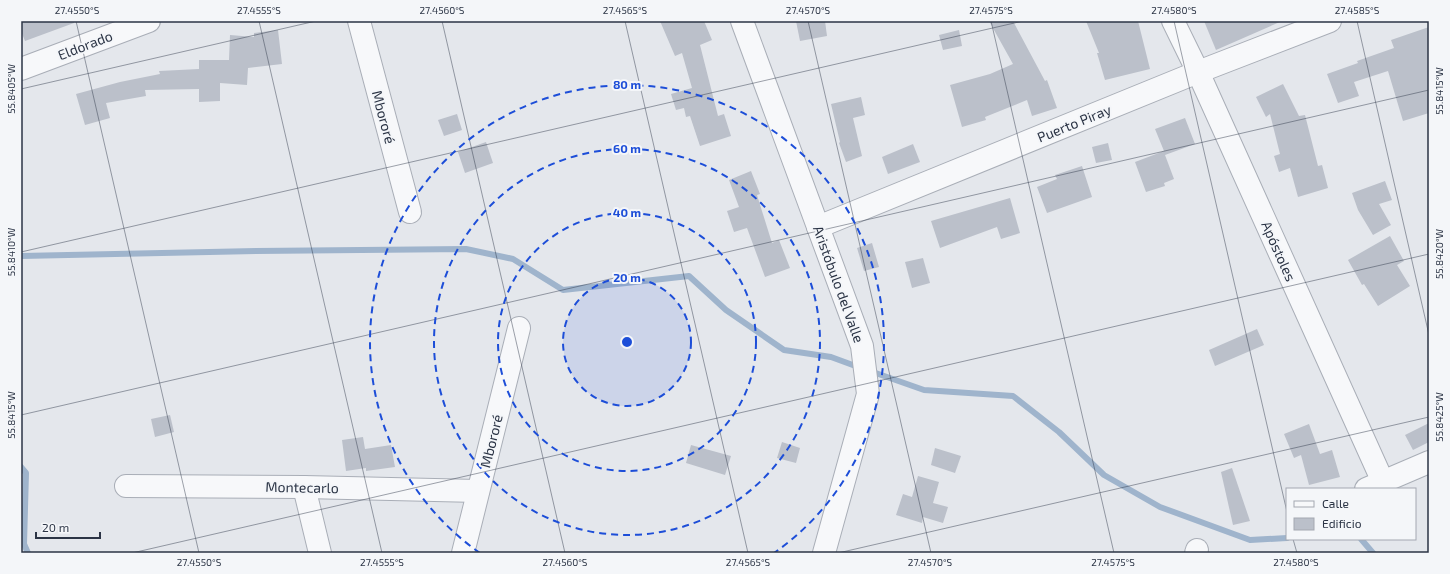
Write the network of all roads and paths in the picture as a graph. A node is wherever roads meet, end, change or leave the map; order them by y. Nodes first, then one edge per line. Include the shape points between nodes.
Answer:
1 (149, 21) edge
2 (359, 21) edge
3 (742, 21) edge
4 (1173, 21) edge
5 (1330, 21) edge
6 (21, 69) edge
7 (1198, 72) junction
8 (410, 212) dead end
9 (818, 226) junction
10 (519, 328) dead end
11 (1429, 462) edge
12 (1375, 485) edge
13 (126, 486) dead end
14 (304, 487) junction
15 (478, 491) junction
16 (320, 553) edge
17 (463, 553) edge
18 (824, 553) edge

1 - 6 street, Eldorado
2 - 8 street, Mbororé
3 - 9 street, Aristóbulo del Valle
4 - 7 street, Apóstoles
5 - 7 street, Puerto Piray
7 - 9 street, Puerto Piray
7 - 12 street, Apóstoles
9 - 18 street, Aristóbulo del Valle via 862,346 868,394
10 - 15 street, Mbororé
11 - 12 street
13 - 14 street, Montecarlo
14 - 15 street, Montecarlo
14 - 16 street
15 - 17 street, Mbororé

